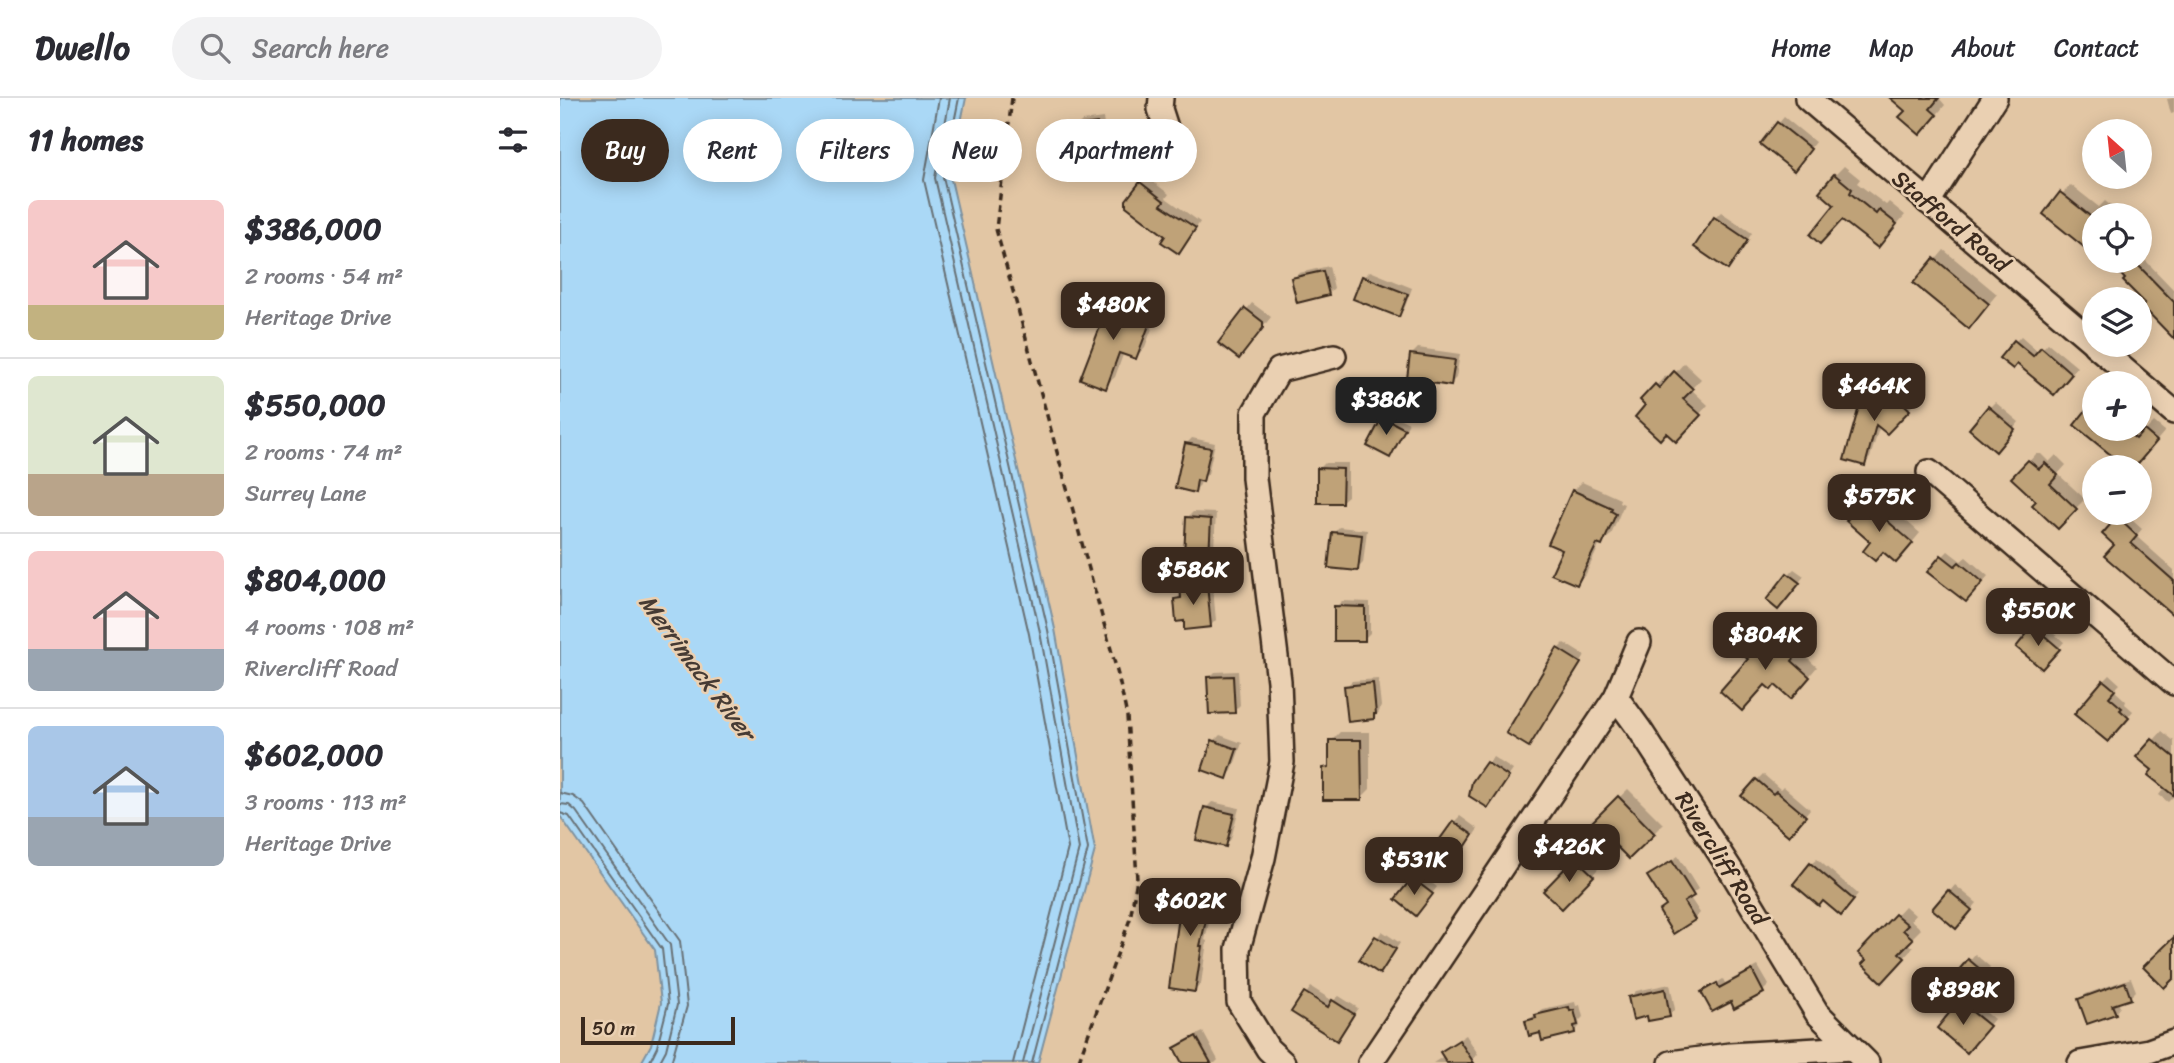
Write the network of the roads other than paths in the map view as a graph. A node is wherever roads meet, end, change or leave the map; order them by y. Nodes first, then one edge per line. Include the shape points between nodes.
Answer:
1 (1161, 98) edge
2 (1807, 98) edge
3 (1995, 98) edge
4 (1163, 119) edge
5 (1928, 202) junction
6 (2082, 333) edge
7 (1334, 356) dead end
8 (2110, 357) edge
9 (2174, 412) edge
10 (1929, 472) dead end
11 (1639, 642) dead end
12 (2174, 683) edge
13 (1616, 697) junction
14 (2174, 1042) edge
15 (1859, 1056) edge
16 (1283, 1063) edge
17 (1370, 1063) edge
18 (1671, 1063) edge
19 (2080, 1063) edge

1 - 4 street
2 - 5 street, Stafford Road
3 - 5 street
5 - 6 street, Stafford Road
7 - 16 street via 1279,370 1254,413 1254,478 1279,681 1282,762 1238,949 1239,1002 1268,1049
8 - 9 street, Stafford Road
10 - 12 street
11 - 13 street
13 - 15 street, Rivercliff Road via 1732,872 1817,1013
13 - 17 street
14 - 19 street
15 - 18 street via 1730,1055

